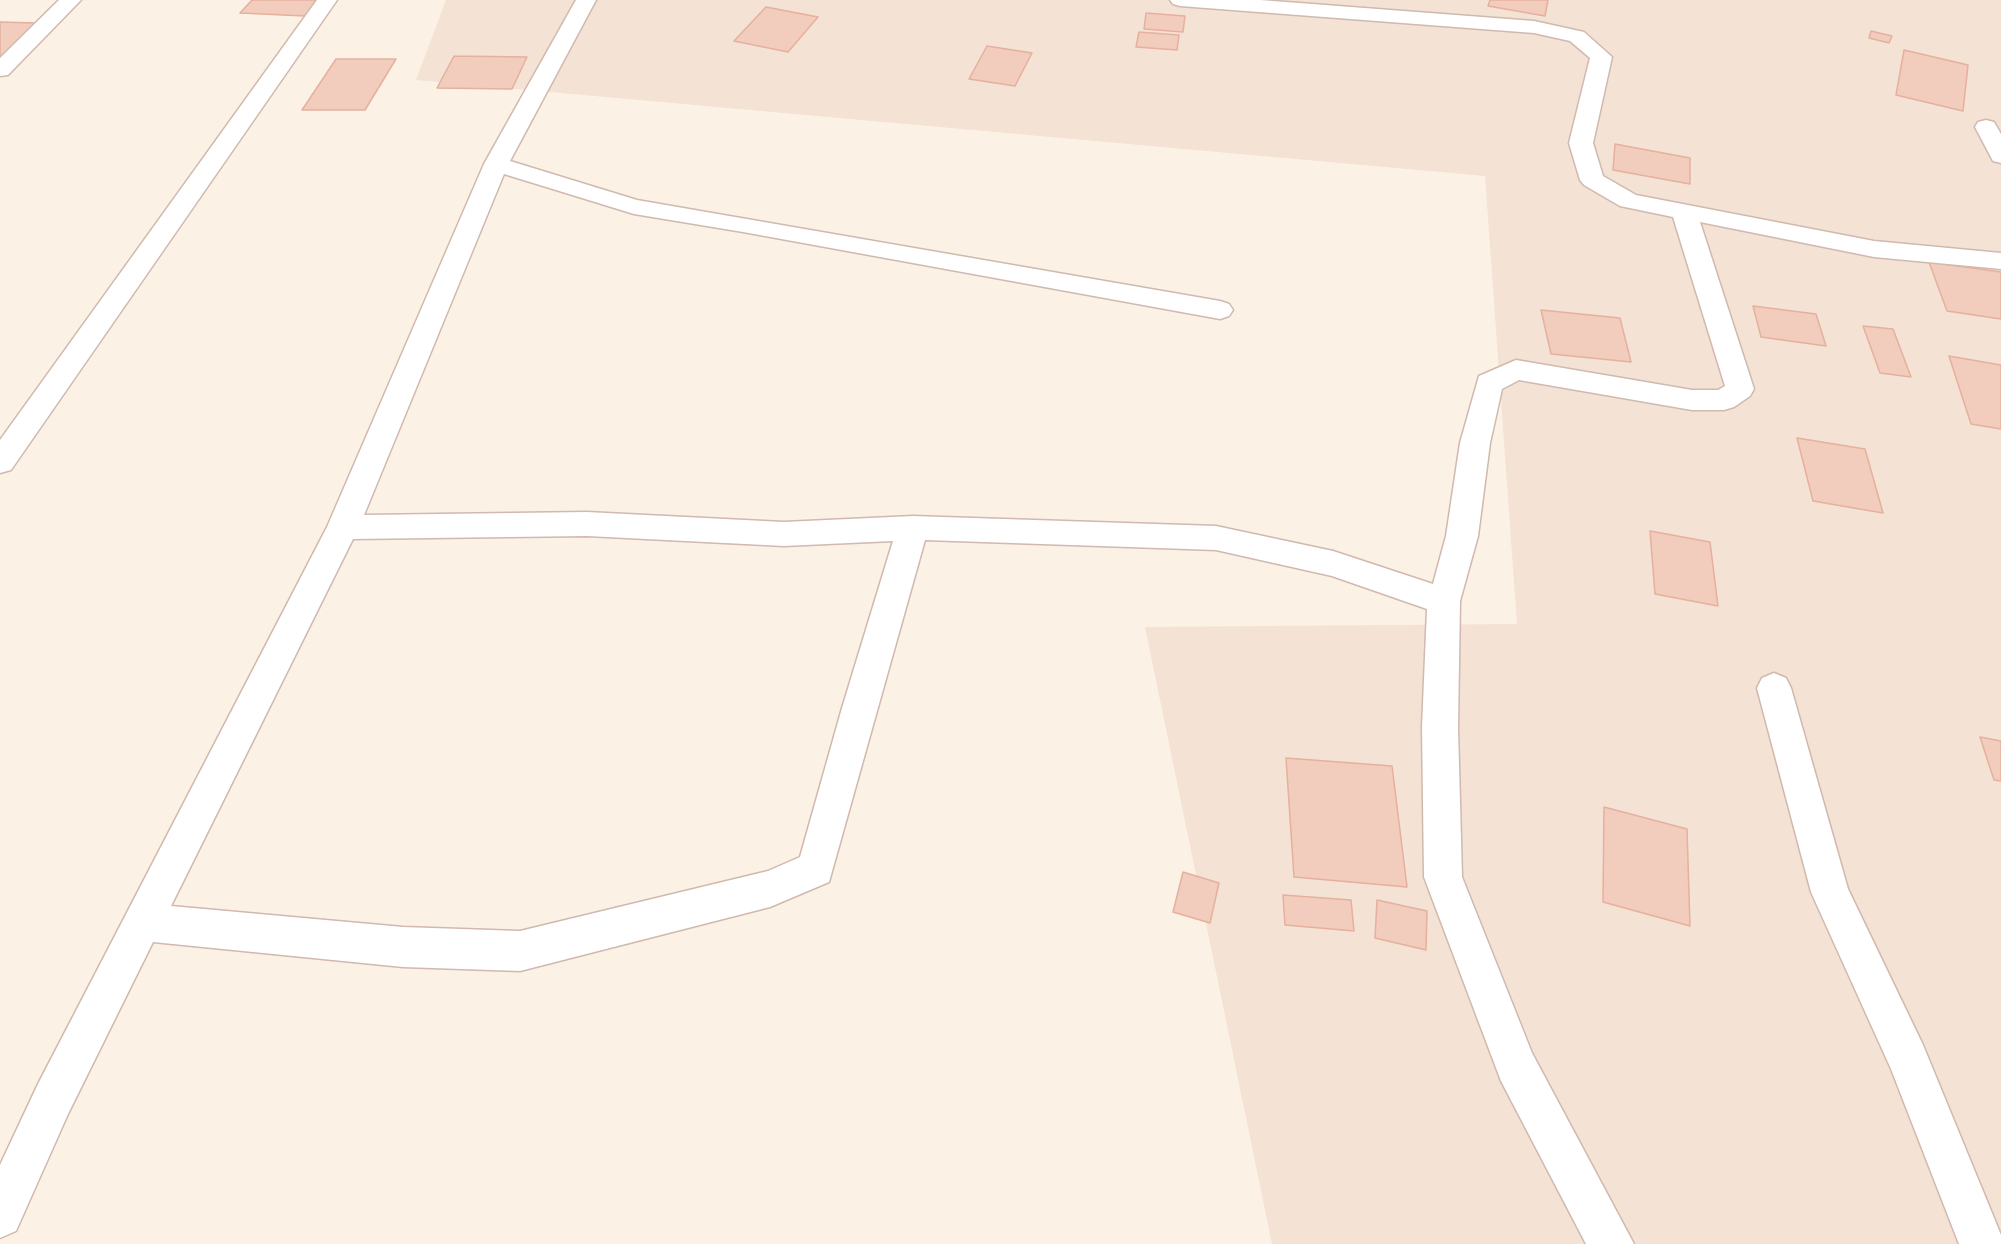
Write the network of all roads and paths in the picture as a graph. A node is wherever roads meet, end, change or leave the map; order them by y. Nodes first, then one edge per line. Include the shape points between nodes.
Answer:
1 (70, 0) edge
2 (327, 0) edge
3 (586, 0) edge
4 (1180, 0) edge
5 (0, 70) edge
6 (1986, 127) dead end
7 (2001, 156) edge
8 (496, 164) junction
9 (1684, 212) junction
10 (2001, 261) edge
11 (1221, 310) dead end
12 (0, 462) edge
13 (343, 527) junction
14 (913, 528) junction
15 (1444, 601) junction
16 (1774, 688) dead end
17 (143, 922) junction
18 (0, 1215) edge
19 (1611, 1244) edge
20 (1982, 1244) edge

1 - 5 street
2 - 12 street
3 - 8 street
4 - 9 street via 1534,27 1577,36 1601,57 1581,143 1592,180 1629,201
6 - 7 street
8 - 11 street via 634,207
8 - 13 street
9 - 10 street via 1874,249
9 - 15 street via 1740,389 1724,400 1692,400 1516,370 1490,383 1475,443 1462,536
13 - 14 street via 587,524 784,534
13 - 17 street
14 - 15 street via 1216,538 1333,564
14 - 17 street via 816,869 770,889 520,951 403,947
15 - 19 street via 1440,727 1443,877 1516,1066
16 - 20 street via 1830,892 1908,1060
17 - 18 street via 52,1099

